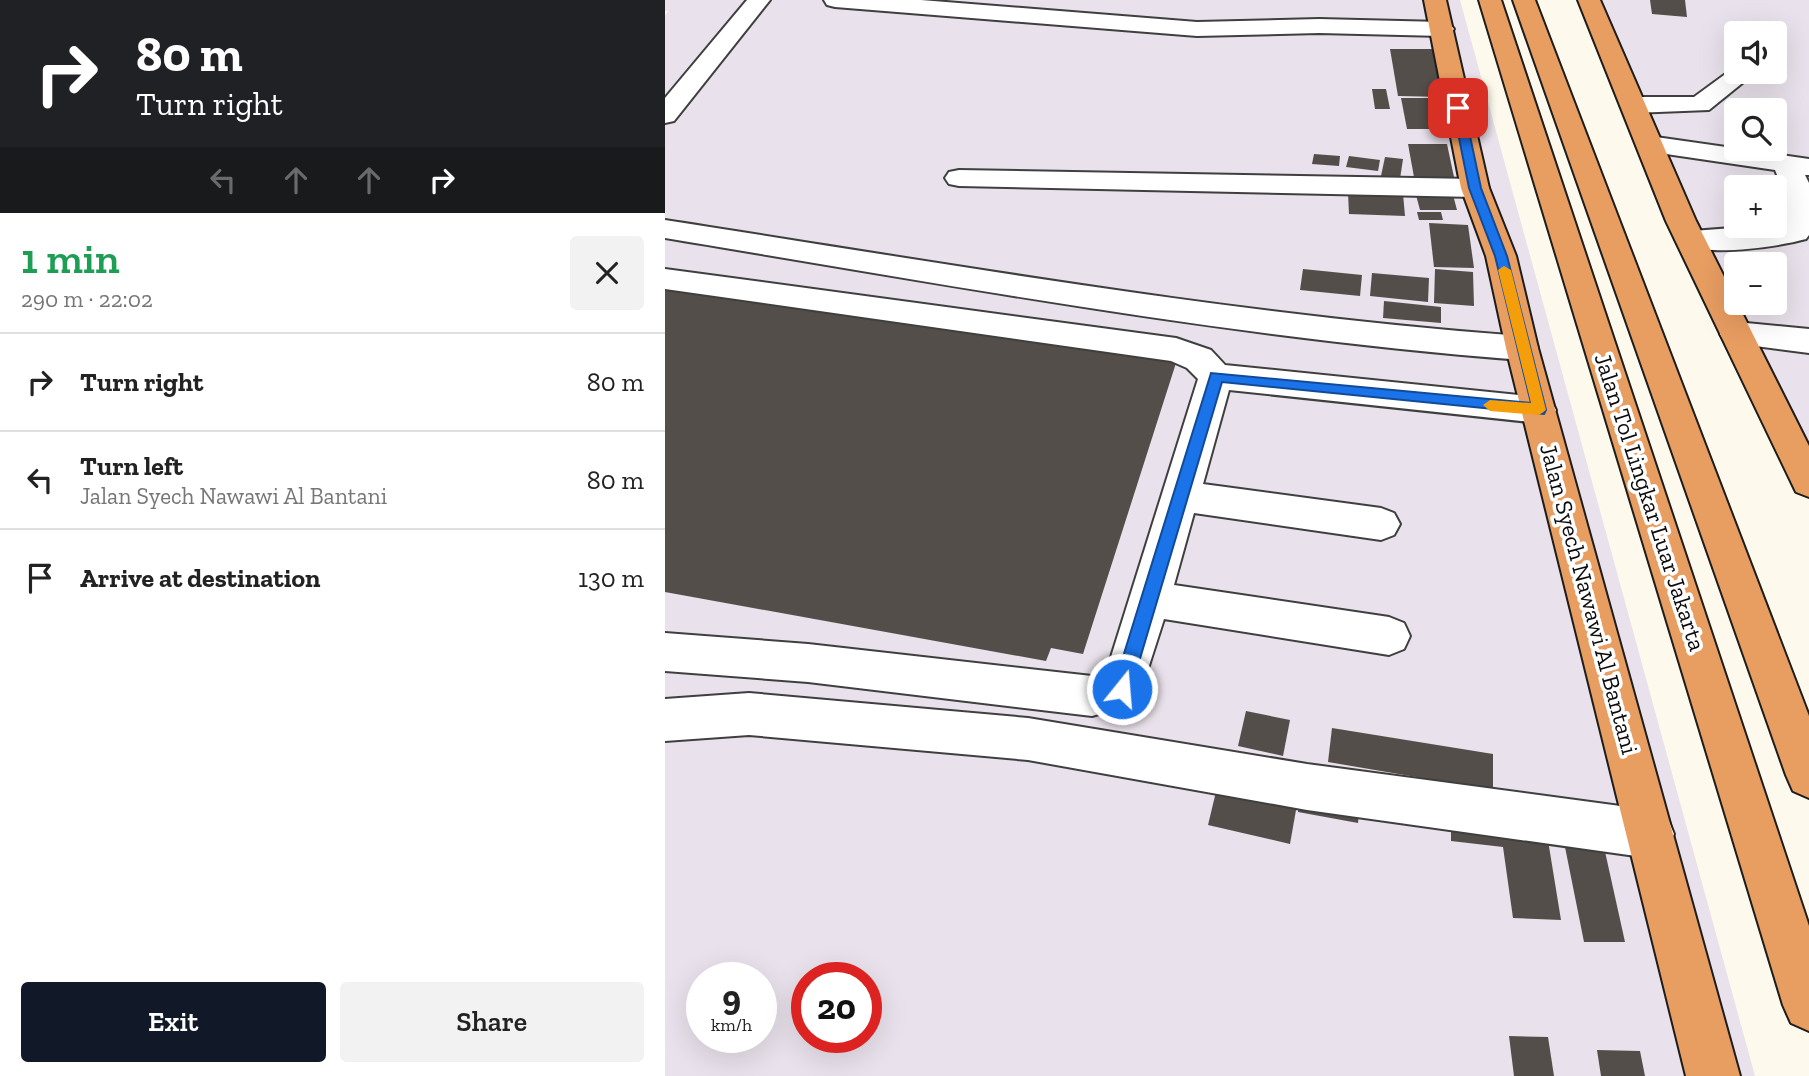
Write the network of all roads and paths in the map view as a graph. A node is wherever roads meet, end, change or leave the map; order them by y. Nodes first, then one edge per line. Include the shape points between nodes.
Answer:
1 (759, 0) edge
2 (835, 0) edge
3 (1490, 0) edge
4 (1524, 0) edge
5 (1589, 0) edge
6 (1397, 6) dead end
7 (1438, 13) edge
8 (1728, 84) edge
9 (1633, 105) junction
10 (665, 115) edge
11 (1649, 144) junction
12 (1797, 165) edge
13 (959, 178) dead end
14 (1475, 188) junction
15 (665, 229) edge
16 (1690, 239) junction
17 (665, 279) edge
18 (1736, 334) junction
19 (1809, 341) edge
20 (1522, 348) junction
21 (1216, 376) junction
22 (1539, 410) junction
23 (1809, 482) edge
24 (1180, 496) junction
25 (1381, 524) dead end
26 (1150, 599) junction
27 (1389, 636) dead end
28 (665, 652) edge
29 (665, 720) edge
30 (1809, 775) edge
31 (1650, 834) junction
32 (1809, 1004) edge
33 (1713, 1076) edge

1 - 10 street
2 - 7 street via 1198,29 1319,26
3 - 32 highway, Jalan Tol Lingkar Luar Jakarta
4 - 30 highway, Jalan Tol Lingkar Luar Jakarta
5 - 9 highway
6 - 7 street
7 - 14 highway, Jalan Syech Nawawi Al Bantani
8 - 9 street via 1700,105
9 - 11 highway
11 - 12 street
11 - 16 highway
12 - 16 street via 1806,206 1805,219 1795,232
13 - 14 street
14 - 20 highway, Jalan Syech Nawawi Al Bantani via 1501,256
15 - 20 street via 1101,299 1414,340
16 - 18 highway
17 - 21 street via 1176,350 1199,359
18 - 19 street
18 - 23 highway
20 - 22 highway, Jalan Syech Nawawi Al Bantani
21 - 22 street
21 - 24 street
22 - 31 highway, Jalan Syech Nawawi Al Bantani
24 - 25 street
24 - 26 street
26 - 27 street
26 - 28 street via 1122,689 1092,696 808,663
29 - 31 street via 749,714 1028,740 1307,787
31 - 33 highway, Jalan Syech Nawawi Al Bantani

